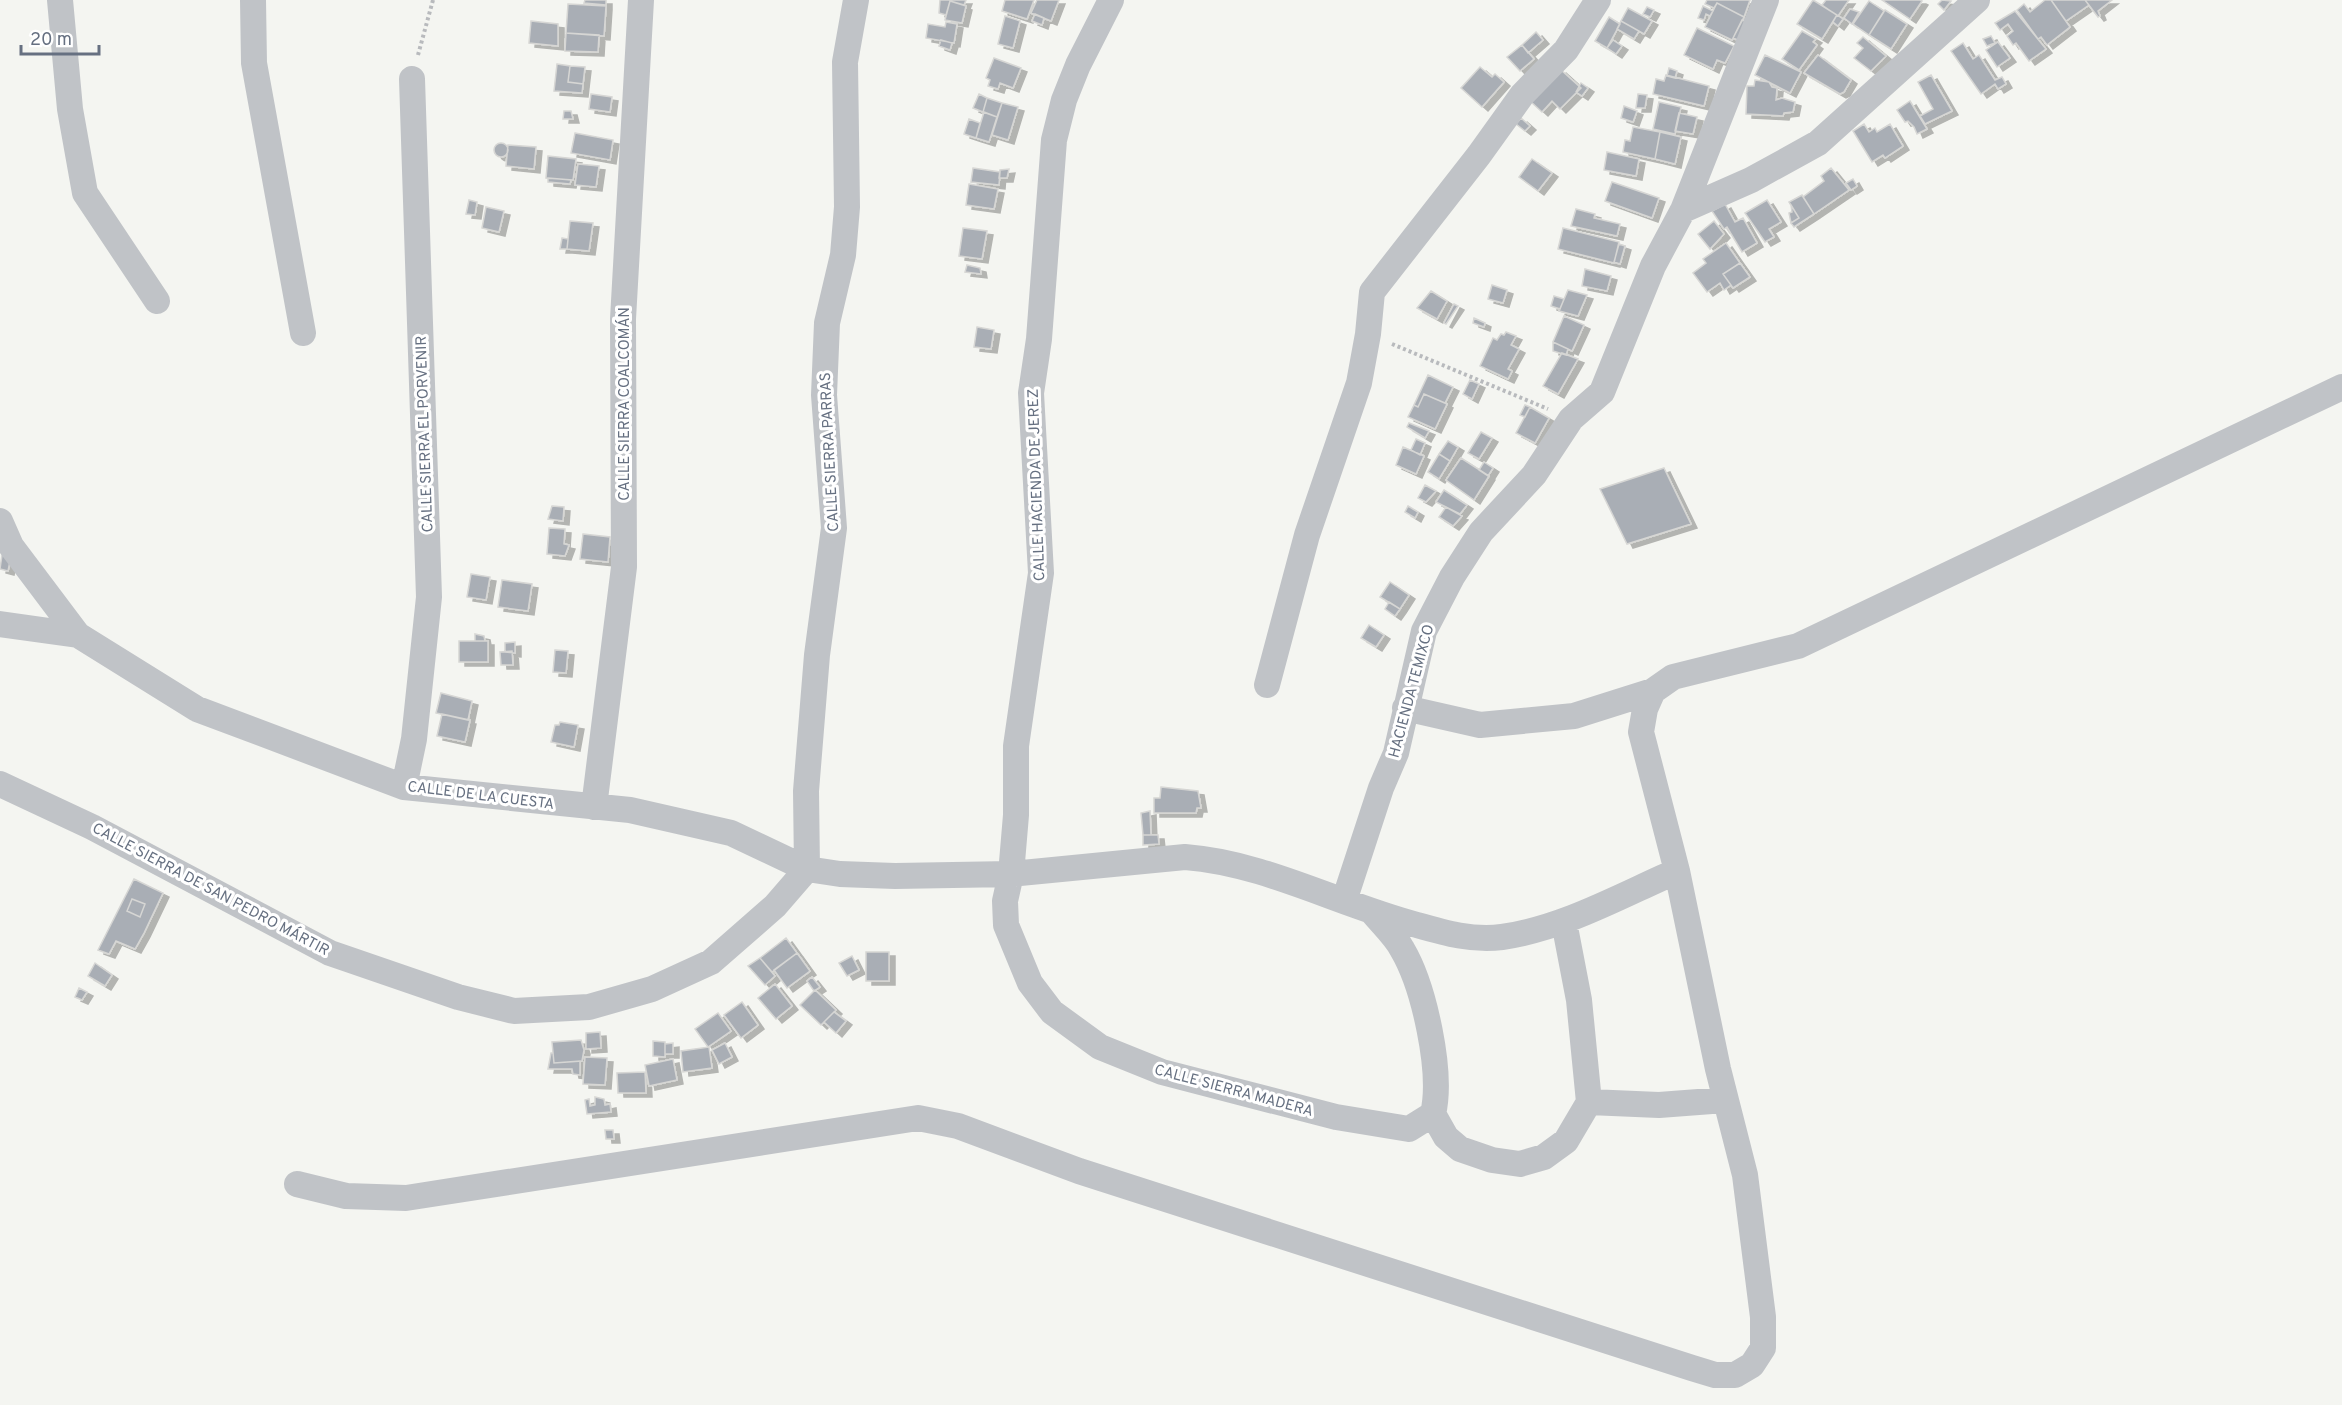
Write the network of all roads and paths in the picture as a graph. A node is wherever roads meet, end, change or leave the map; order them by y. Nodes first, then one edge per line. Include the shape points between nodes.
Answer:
1 (60, 0) edge
2 (253, 0) edge
3 (433, 0) edge
4 (641, 0) edge
5 (856, 0) edge
6 (1111, 0) edge
7 (1598, 0) edge
8 (1766, 0) edge
9 (1977, 0) edge
10 (412, 79) joint
11 (1683, 210) junction
12 (156, 300) dead end
13 (303, 333) dead end
14 (1368, 334) junction
15 (2342, 387) edge
16 (1571, 419) junction
17 (0, 521) edge
18 (0, 624) edge
19 (78, 635) junction
20 (1267, 685) dead end
21 (1653, 692) junction
22 (1406, 708) junction
23 (0, 784) edge
24 (404, 787) junction
25 (594, 807) junction
26 (807, 868) junction
27 (1677, 871) junction
28 (1011, 874) junction
29 (1344, 902) junction
30 (1373, 913) junction
31 (1564, 922) junction
32 (1725, 1100) junction
33 (1589, 1102) junction
34 (1433, 1114) junction
35 (297, 1184) dead end

1 - 12 street via 70,109 85,193
2 - 13 street via 254,63
3 - 10 path
4 - 25 street, CALLE SIERRA COALCOMÁN via 623,318 624,567
5 - 26 street, CALLE SIERRA PARRAS via 845,62 847,207 827,323 824,395 834,528 817,655 806,791
6 - 28 street, CALLE HACIENDA DE JEREZ via 1078,65 1054,140 1039,339 1031,393 1041,573 1016,746
7 - 14 street via 1566,50 1522,95 1372,292
8 - 11 street, HACIENDA TEMIXCO
9 - 11 street via 1818,143 1751,180
10 - 24 street, CALLE SIERRA EL PORVENIR via 429,597 414,739
11 - 16 street, HACIENDA TEMIXCO via 1653,266 1602,392
14 - 16 path
14 - 20 street via 1359,383 1307,536
15 - 21 street via 1798,646 1673,677
16 - 22 street, HACIENDA TEMIXCO via 1534,475 1480,531 1452,577 1425,631
17 - 19 street, CALLE DE LA CUESTA via 11,546
18 - 19 street
19 - 24 street, CALLE DE LA CUESTA via 197,709
21 - 22 street via 1574,716 1480,725
21 - 27 street via 1641,732
22 - 29 street, HACIENDA TEMIXCO via 1396,753
23 - 26 street, CALLE SIERRA DE SAN PEDRO MÁRTIR via 92,827 330,952 459,997 514,1011 589,1007 651,989 711,962 775,906
24 - 25 street, CALLE DE LA CUESTA
25 - 26 street, CALLE DE LA CUESTA via 630,810 730,832
26 - 28 street, CALLE DE LA CUESTA via 895,876
27 - 31 street
27 - 32 street
28 - 29 street via 1185,857 1214,859
28 - 34 street, CALLE SIERRA MADERA via 1005,901 1006,925 1030,983 1052,1012 1100,1047 1162,1072 1336,1117 1409,1129
29 - 30 street
30 - 31 street via 1457,936 1500,937
30 - 34 street via 1402,948 1421,988 1435,1068
31 - 33 street via 1579,1000
32 - 33 street via 1659,1105
32 - 35 street via 1745,1174 1763,1317 1763,1348 1752,1365 1735,1375 1715,1375 1692,1368 1091,1174 958,1126 918,1118 406,1198 346,1196
33 - 34 street via 1566,1141 1544,1157 1520,1164 1460,1149 1446,1137

